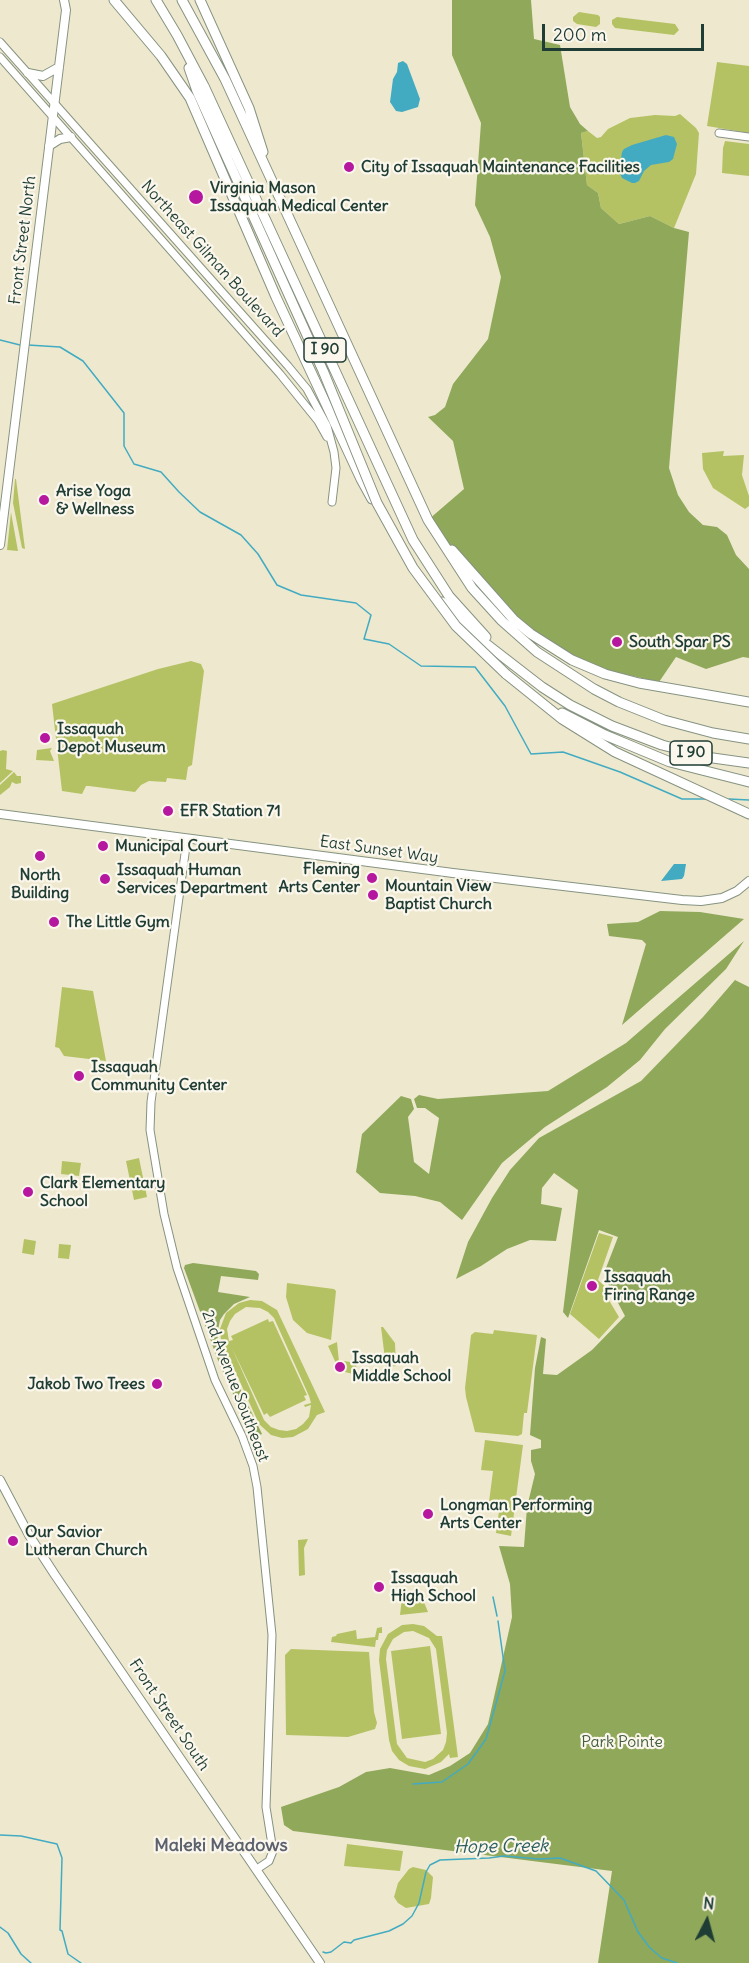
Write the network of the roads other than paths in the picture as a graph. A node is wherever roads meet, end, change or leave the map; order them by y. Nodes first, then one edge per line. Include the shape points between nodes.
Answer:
1 (64, 0) edge
2 (72, 0) edge
3 (114, 0) edge
4 (156, 0) edge
5 (182, 0) edge
6 (200, 0) edge
7 (66, 10) junction
8 (177, 35) junction
9 (0, 42) edge
10 (0, 57) edge
11 (59, 67) junction
12 (28, 73) junction
13 (55, 104) junction
14 (53, 117) junction
15 (718, 133) dead end
16 (71, 137) junction
17 (749, 137) edge
18 (49, 146) junction
19 (274, 186) junction
20 (175, 238) junction
21 (166, 246) junction
22 (288, 366) junction
23 (280, 374) junction
24 (332, 444) junction
25 (332, 502) dead end
26 (428, 520) junction
27 (0, 545) edge
28 (497, 650) junction
29 (749, 700) edge
30 (542, 702) junction
31 (749, 738) edge
32 (749, 763) edge
33 (749, 782) edge
34 (0, 814) edge
35 (749, 814) edge
36 (187, 839) junction
37 (749, 881) edge
38 (0, 1480) edge
39 (257, 1869) junction
40 (320, 1963) edge

1 - 7 main road, Front Street North
2 - 7 main road, Front Street North
3 - 28 highway via 190,98 276,297 366,488 446,606 471,632
4 - 8 highway, I 90
5 - 19 highway, I 90 via 211,51
6 - 19 highway via 249,108
7 - 11 main road, Front Street North
8 - 28 highway, I 90 via 413,540 450,596
8 - 30 highway, bridge via 197,91 403,553 456,626
9 - 12 street, Northeast Gilman Boulevard
10 - 14 street, Northeast Gilman Boulevard
11 - 12 main road via 43,76
11 - 13 main road, Front Street North
12 - 13 street, Northeast Gilman Boulevard
13 - 14 main road, Front Street North
13 - 20 street, Northeast Gilman Boulevard
14 - 16 street, Northeast Gilman Boulevard
14 - 18 main road, Front Street North
15 - 17 street
16 - 18 main road
16 - 21 street, Northeast Gilman Boulevard
18 - 27 main road, Front Street North
19 - 26 highway, I 90
20 - 21 street
20 - 22 street, Northeast Gilman Boulevard
21 - 23 street, Northeast Gilman Boulevard
22 - 23 street
22 - 24 street, Northeast Gilman Boulevard via 315,404
23 - 24 street, Northeast Gilman Boulevard
24 - 25 street, Northeast Gilman Boulevard via 336,468
26 - 29 highway via 503,607 553,645 603,669
26 - 31 highway, I 90 via 472,588 522,640 553,663 639,711 690,728
28 - 32 highway, I 90 via 542,687 612,726 685,751
30 - 33 highway via 670,762
30 - 35 highway via 577,729 646,768
34 - 36 main road, East Sunset Way
36 - 37 main road, East Sunset Way via 682,900 722,898
36 - 39 street, 2nd Avenue Southeast via 150,1130 175,1262 213,1375 248,1452 257,1486 272,1627 266,1807 273,1851 269,1861
38 - 39 main road, Front Street South via 55,1575
39 - 40 main road, Front Street South

